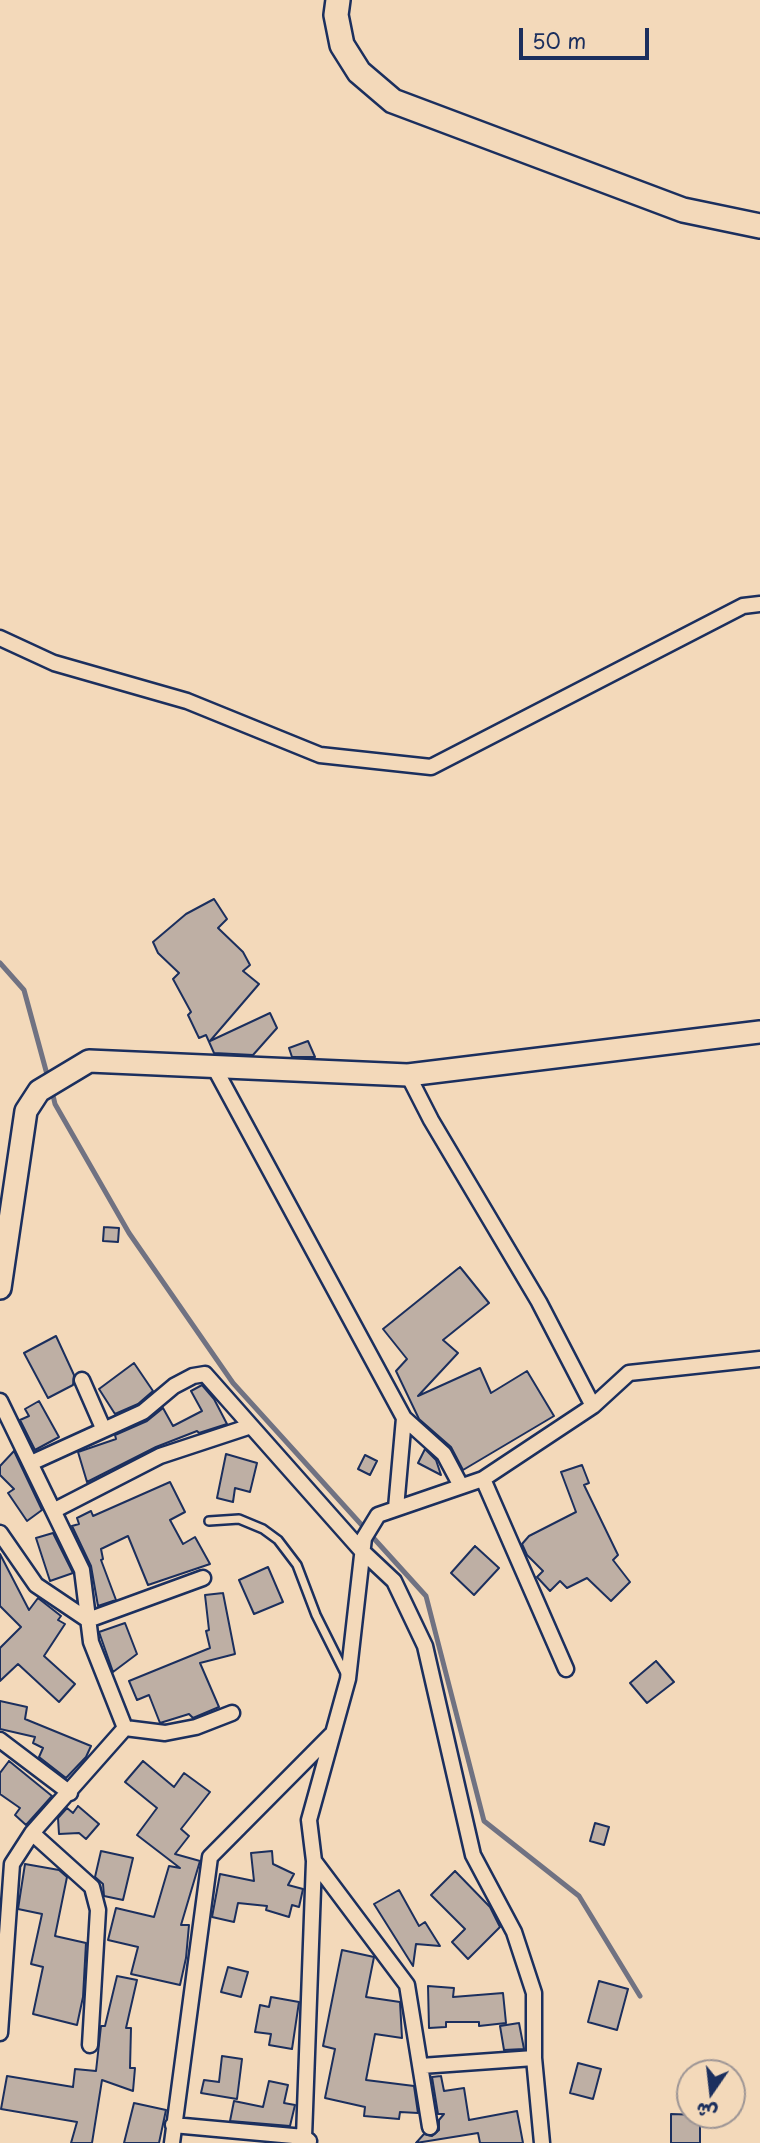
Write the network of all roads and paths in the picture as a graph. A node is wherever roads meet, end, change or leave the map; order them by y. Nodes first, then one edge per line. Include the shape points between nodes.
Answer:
1 (338, 0) edge
2 (760, 226) edge
3 (760, 604) edge
4 (0, 638) edge
5 (760, 1032) edge
6 (214, 1066) junction
7 (408, 1075) junction
8 (0, 1287) edge
9 (760, 1359) edge
10 (82, 1380) dead end
11 (0, 1401) edge
12 (593, 1406) junction
13 (404, 1418) junction
14 (251, 1426) junction
15 (103, 1428) junction
16 (31, 1462) junction
17 (484, 1479) junction
18 (461, 1486) junction
19 (396, 1508) junction
20 (55, 1510) junction
21 (209, 1521) dead end
22 (0, 1532) edge
23 (362, 1544) junction
24 (202, 1578) dead end
25 (88, 1620) junction
26 (566, 1669) dead end
27 (348, 1679) junction
28 (232, 1713) dead end
29 (125, 1728) junction
30 (332, 1734) junction
31 (0, 1740) edge
32 (70, 1793) junction
33 (32, 1833) junction
34 (314, 1861) junction
35 (0, 2033) edge
36 (90, 2045) dead end
37 (534, 2058) junction
38 (421, 2066) junction
39 (173, 2125) junction
40 (430, 2127) dead end
41 (246, 2139) edge
42 (308, 2140) edge
43 (172, 2143) edge
44 (542, 2143) edge

1 - 2 main road via 342,45 359,72 393,101 683,210
3 - 4 street via 743,606 431,767 320,755 187,701 54,663
5 - 7 main road
6 - 7 main road
6 - 8 main road via 89,1061 39,1091 22,1128
6 - 13 street
7 - 12 street via 539,1302
9 - 12 street via 629,1373
10 - 15 street
11 - 16 street
12 - 17 street
13 - 18 street via 444,1454
13 - 19 street
14 - 15 street via 205,1374 174,1386 143,1412
14 - 20 street via 160,1456
14 - 23 street
15 - 16 street
16 - 20 street
17 - 18 street
17 - 26 street
18 - 19 street
19 - 23 street via 378,1515
20 - 25 street via 82,1570
21 - 27 lane via 239,1519 278,1540 297,1565
22 - 25 street via 36,1585
23 - 27 street
23 - 37 street via 394,1581 425,1646 473,1855 514,1932 534,1993
24 - 25 street
25 - 29 street via 91,1642
27 - 30 street
28 - 29 street via 165,1733
29 - 32 street
30 - 34 street via 309,1820
30 - 39 street via 210,1857
31 - 32 street
32 - 33 street
33 - 35 street via 12,1864
33 - 36 street via 92,1887 98,1910
34 - 38 street via 407,1985
34 - 42 street
37 - 38 street
37 - 44 street
38 - 40 street
39 - 41 street
39 - 43 street
41 - 42 street

